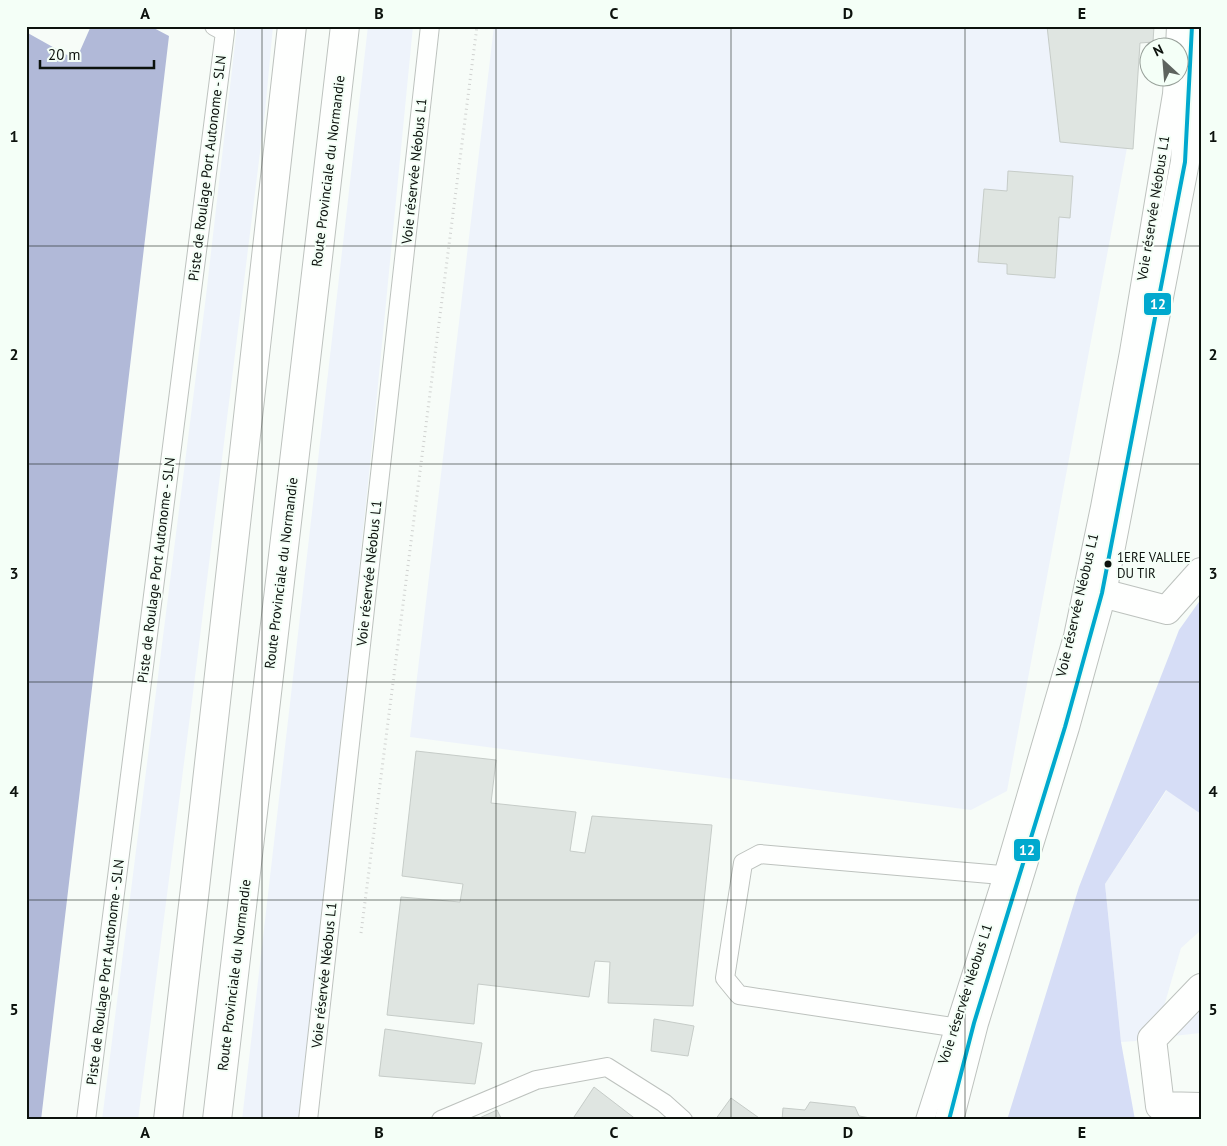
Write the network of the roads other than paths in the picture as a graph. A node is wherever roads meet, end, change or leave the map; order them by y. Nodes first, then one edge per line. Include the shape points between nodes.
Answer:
1 (214, 26) edge
2 (292, 26) edge
3 (345, 26) edge
4 (430, 26) edge
5 (1192, 26) edge
6 (1172, 88) edge
7 (1193, 161) edge
8 (1201, 572) edge
9 (1102, 593) junction
10 (1011, 876) junction
11 (1201, 988) edge
12 (963, 1028) junction
13 (1201, 1107) edge
14 (86, 1120) edge
15 (168, 1120) edge
16 (217, 1120) edge
17 (308, 1120) edge
18 (441, 1120) edge
19 (683, 1120) edge
20 (925, 1120) edge
21 (949, 1120) edge

1 - 14 lane, Piste de Roulage Port Autonome - SLN via 225,32
2 - 15 main road
3 - 16 main road, Route Provinciale du Normandie
4 - 17 lane, Voie réservée Néobus L1
5 - 7 main road
6 - 10 lane, Voie réservée Néobus L1 via 1100,507 1075,627
7 - 9 main road
8 - 9 main road via 1167,610
9 - 10 main road via 1062,736
10 - 12 main road
10 - 12 lane via 760,854 743,863 725,978 739,996
11 - 13 main road via 1152,1039 1160,1106
12 - 20 lane, Voie réservée Néobus L1
12 - 21 main road
18 - 19 lane via 536,1080 607,1068 664,1103

